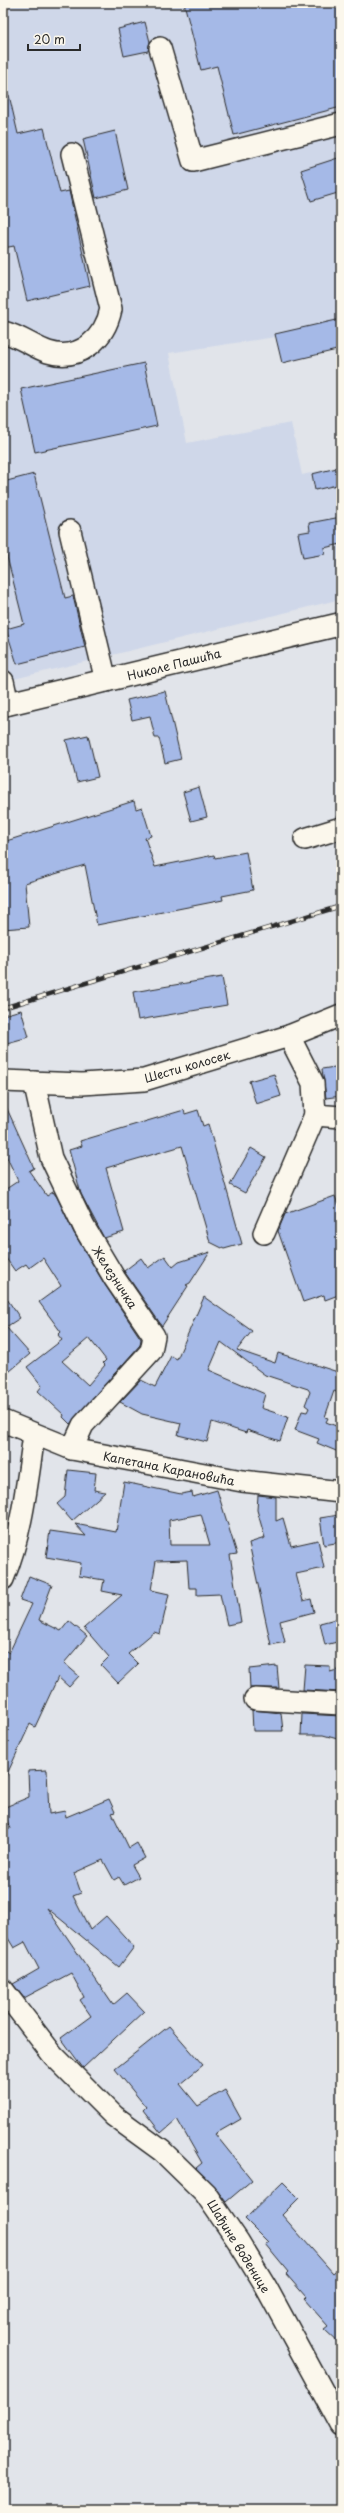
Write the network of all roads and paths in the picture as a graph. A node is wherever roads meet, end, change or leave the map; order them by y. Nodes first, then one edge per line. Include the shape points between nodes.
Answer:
1 (160, 48) dead end
2 (341, 124) edge
3 (72, 154) dead end
4 (3, 332) edge
5 (70, 530) dead end
6 (341, 624) edge
7 (3, 681) edge
8 (106, 681) junction
9 (5, 704) edge
10 (341, 828) edge
11 (305, 839) dead end
12 (341, 1015) edge
13 (289, 1036) junction
14 (3, 1081) edge
15 (34, 1082) junction
16 (315, 1115) junction
17 (341, 1117) edge
18 (264, 1233) dead end
19 (3, 1421) edge
20 (34, 1435) junction
21 (72, 1449) junction
22 (341, 1492) edge
23 (3, 1579) edge
24 (255, 1699) dead end
25 (341, 1704) edge
26 (3, 1990) edge
27 (341, 2425) edge

1 - 2 street via 193,161
3 - 4 street via 111,309 109,319 99,337 82,350 72,353 50,353
5 - 8 street
6 - 8 main road, Николе Пашића
7 - 9 street, Николе Пашића
8 - 9 main road, Николе Пашића
10 - 11 street
12 - 13 street, Шести колосек
13 - 15 street, Шести колосек via 144,1080 82,1084
13 - 16 street via 313,1083
14 - 15 street, Шести колосек
15 - 21 street, Железничка via 51,1158 84,1227 115,1279 154,1336 151,1350 83,1426
16 - 17 street
16 - 18 street
19 - 20 street, Капетана Карановића
20 - 21 street, Капетана Карановића
20 - 23 street via 25,1498 9,1565
21 - 22 street, Капетана Карановића via 242,1482
24 - 25 street
26 - 27 street, Шађине воденице via 53,2055 114,2116 162,2151 205,2193 266,2287

